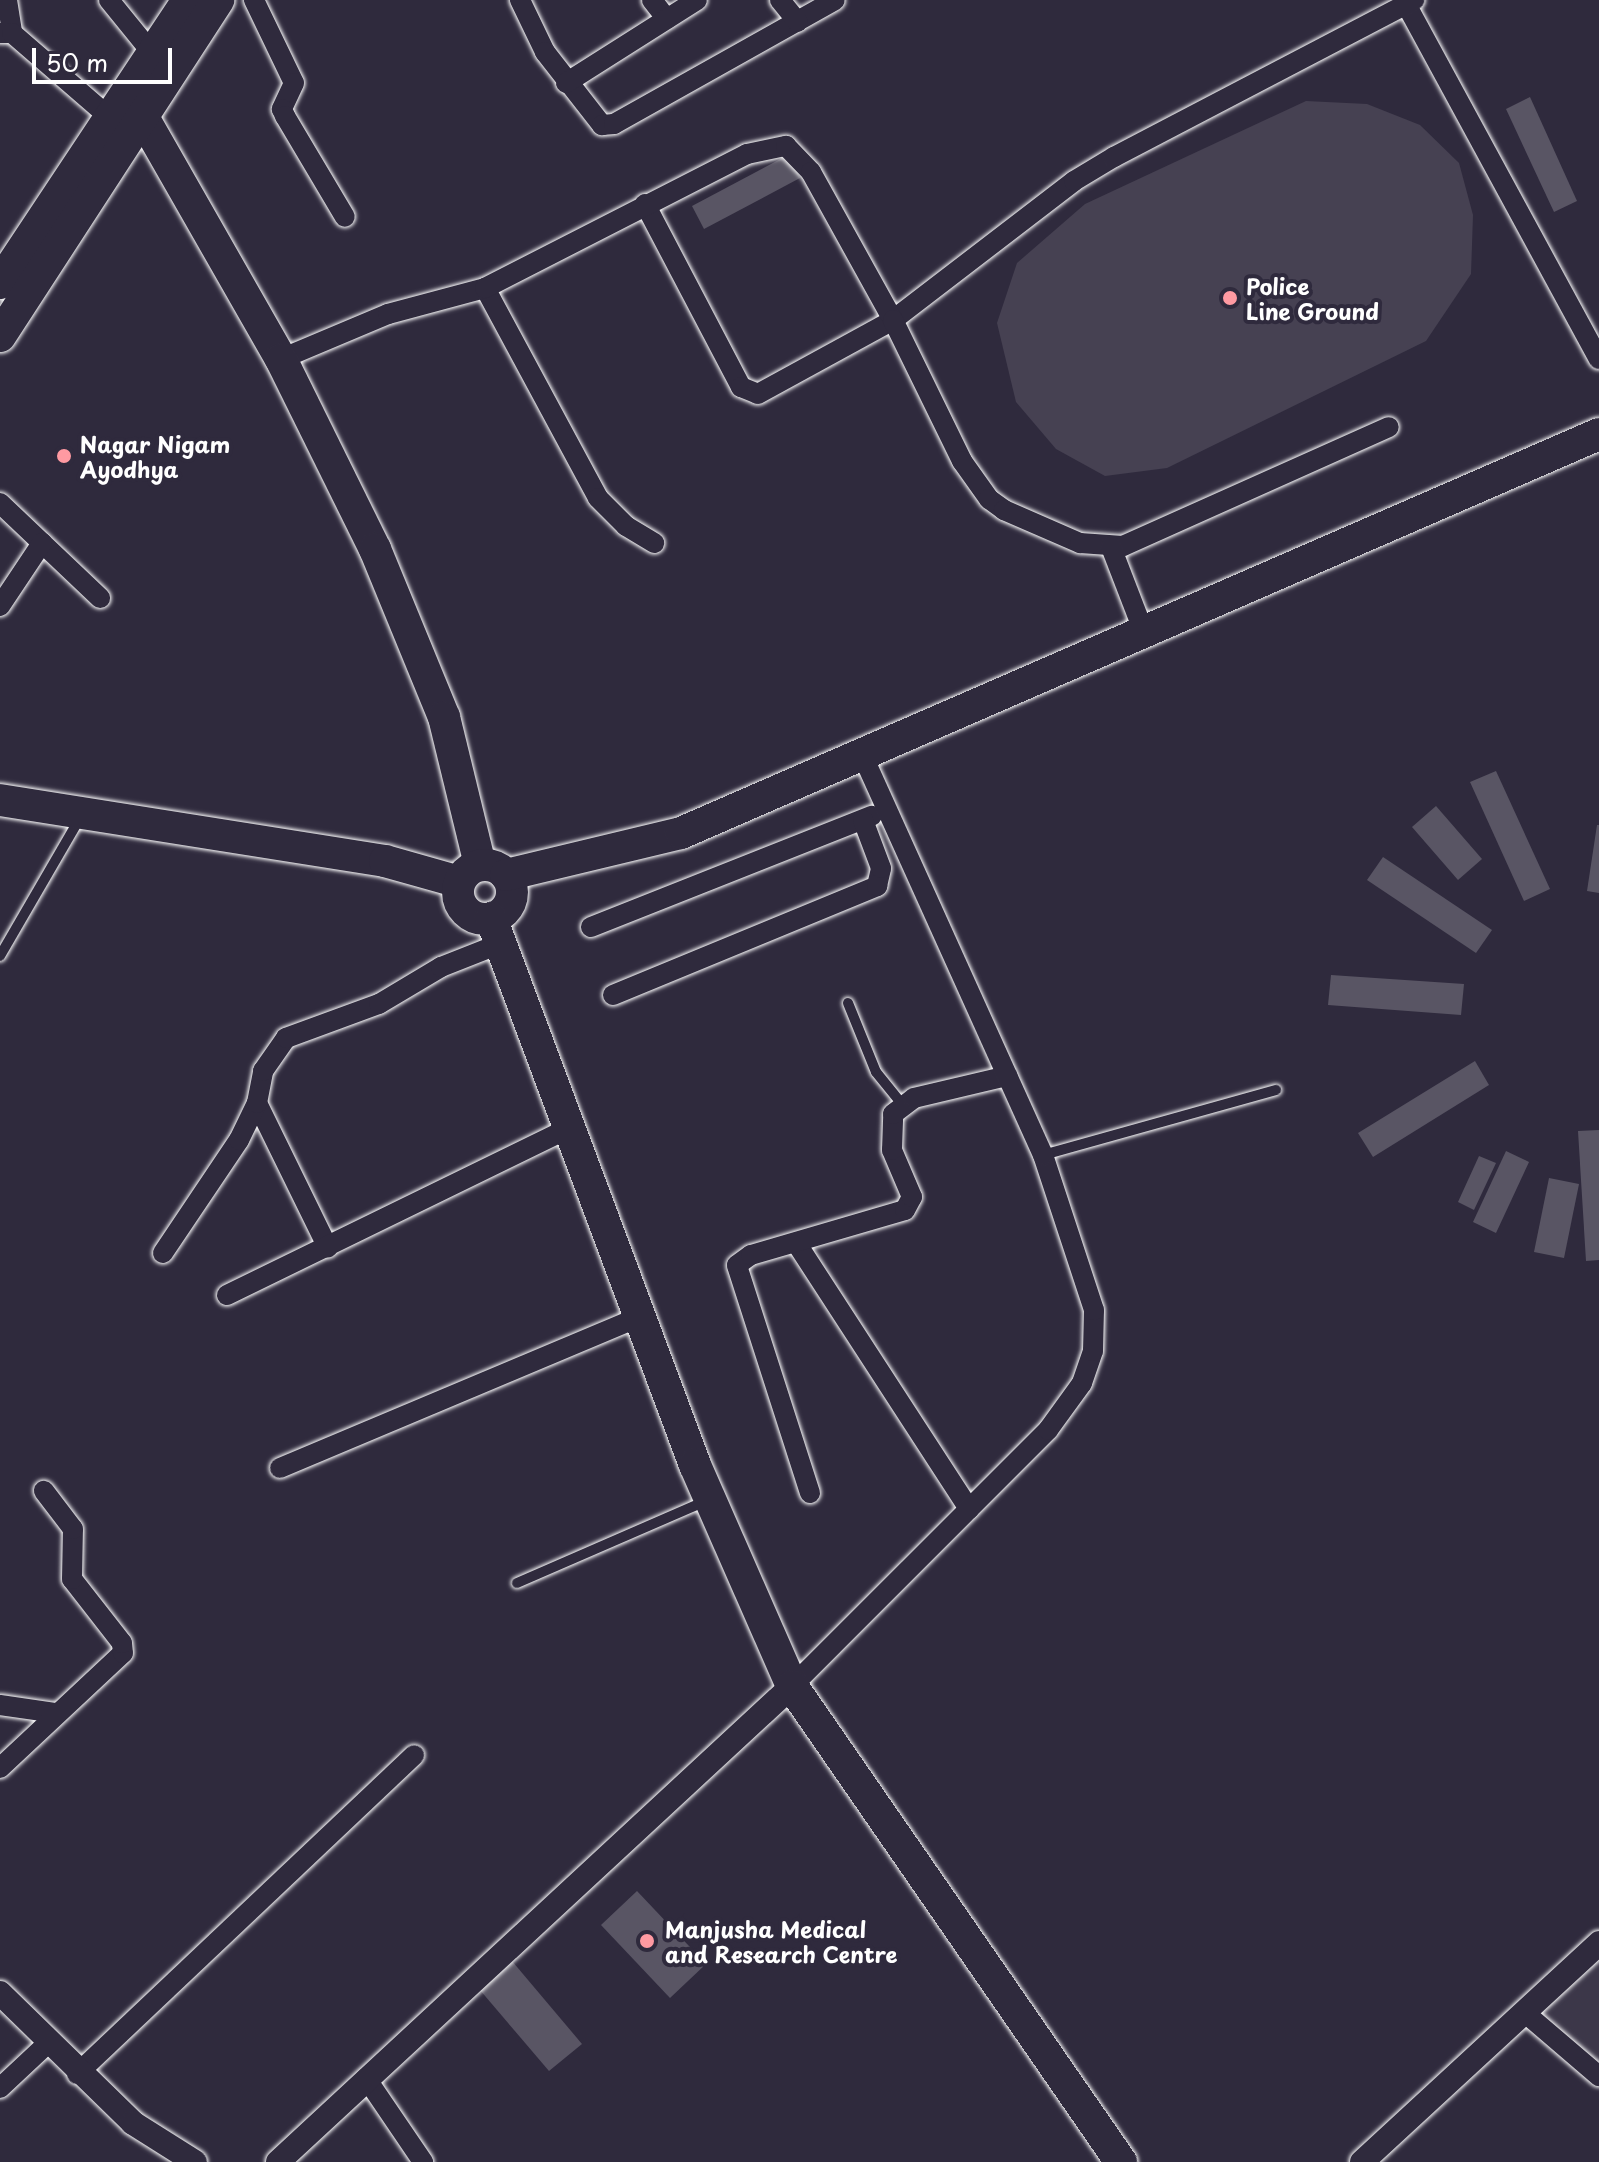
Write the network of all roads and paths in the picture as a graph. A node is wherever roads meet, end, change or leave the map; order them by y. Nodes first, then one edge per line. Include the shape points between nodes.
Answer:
1 (7, 0) edge
2 (109, 0) edge
3 (188, 0) edge
4 (218, 0) edge
5 (254, 0) edge
6 (520, 0) edge
7 (652, 0) edge
8 (697, 0) edge
9 (780, 0) edge
10 (835, 0) edge
11 (1410, 2) edge
12 (667, 19) junction
13 (798, 22) junction
14 (6, 33) edge
15 (152, 53) junction
16 (566, 83) junction
17 (135, 103) junction
18 (109, 117) junction
19 (645, 204) junction
20 (345, 217) dead end
21 (3, 274) edge
22 (485, 288) junction
23 (893, 320) junction
24 (1591, 328) edge
25 (0, 336) edge
26 (281, 359) junction
27 (1599, 359) edge
28 (1389, 427) dead end
29 (1599, 434) edge
30 (0, 503) edge
31 (42, 543) junction
32 (654, 543) dead end
33 (1111, 547) junction
34 (100, 598) dead end
35 (0, 606) edge
36 (1143, 630) junction
37 (863, 756) junction
38 (0, 800) edge
39 (887, 810) junction
40 (83, 812) junction
41 (863, 820) junction
42 (482, 874) junction
43 (591, 927) dead end
44 (495, 931) junction
45 (0, 956) edge
46 (613, 995) dead end
47 (848, 1003) dead end
48 (1007, 1076) junction
49 (1276, 1090) dead end
50 (257, 1103) junction
51 (902, 1104) junction
52 (568, 1129) junction
53 (1043, 1155) junction
54 (797, 1244) junction
55 (328, 1248) junction
56 (163, 1253) dead end
57 (227, 1295) dead end
58 (639, 1317) junction
59 (280, 1468) dead end
60 (44, 1491) dead end
61 (810, 1493) dead end
62 (710, 1499) junction
63 (969, 1509) junction
64 (517, 1583) dead end
65 (792, 1686) junction
66 (0, 1705) edge
67 (56, 1713) junction
68 (414, 1755) dead end
69 (0, 1768) edge
70 (1599, 1943) edge
71 (0, 1993) edge
72 (1524, 2012) junction
73 (47, 2044) junction
74 (77, 2074) junction
75 (1599, 2076) edge
76 (366, 2078) junction
77 (0, 2088) edge
78 (195, 2162) edge
79 (278, 2162) edge
80 (423, 2162) edge
81 (1121, 2162) edge
82 (1362, 2162) edge

1 - 14 street
2 - 15 street
3 - 15 main road
4 - 17 main road
5 - 20 street via 294,83 282,109
6 - 16 street
7 - 12 street
8 - 12 street
9 - 13 street
10 - 13 street
11 - 23 street via 1100,165
11 - 24 street
12 - 16 street
13 - 16 street via 614,124 594,119
14 - 18 street
15 - 17 main road
17 - 18 main road
17 - 25 main road
17 - 26 main road
18 - 21 main road
19 - 22 street
19 - 23 street via 747,154 786,146 811,172
19 - 23 street via 747,394 769,390
22 - 26 street via 388,314
22 - 32 street via 598,498 626,526
23 - 33 street via 962,461 989,499 1080,543
24 - 27 street
26 - 42 main road via 375,549 428,675 461,773
28 - 33 street via 1146,540
29 - 36 main road
30 - 31 street
31 - 34 street
31 - 35 street
33 - 36 street
36 - 37 main road
37 - 39 street
37 - 42 main road via 681,833
38 - 40 main road
39 - 41 street
39 - 48 street
40 - 42 main road
40 - 45 lane
41 - 43 street
41 - 46 street via 881,868 877,886
42 - 44 main road via 510,901
42 - 44 main road via 462,906
44 - 50 street via 379,1004 286,1038 263,1071
44 - 52 main road
47 - 51 lane via 876,1072
48 - 51 street
48 - 53 street
49 - 53 lane
50 - 55 street
50 - 56 street via 239,1140
51 - 54 street via 893,1114 889,1139 911,1204
52 - 55 street
52 - 58 main road
53 - 63 street via 1094,1310 1093,1351 1082,1383 1048,1430
54 - 61 street via 742,1258 737,1272
54 - 63 street
55 - 57 street
58 - 59 street
58 - 62 main road
60 - 67 street via 73,1529 72,1579 122,1643 123,1653
62 - 64 lane
62 - 65 main road
63 - 65 street
65 - 76 street
65 - 81 main road
66 - 67 street
67 - 69 street
68 - 74 street
70 - 72 street
71 - 73 street
72 - 75 street
72 - 82 street
73 - 74 street
73 - 77 street
74 - 78 street via 133,2123
76 - 79 street
76 - 80 street

